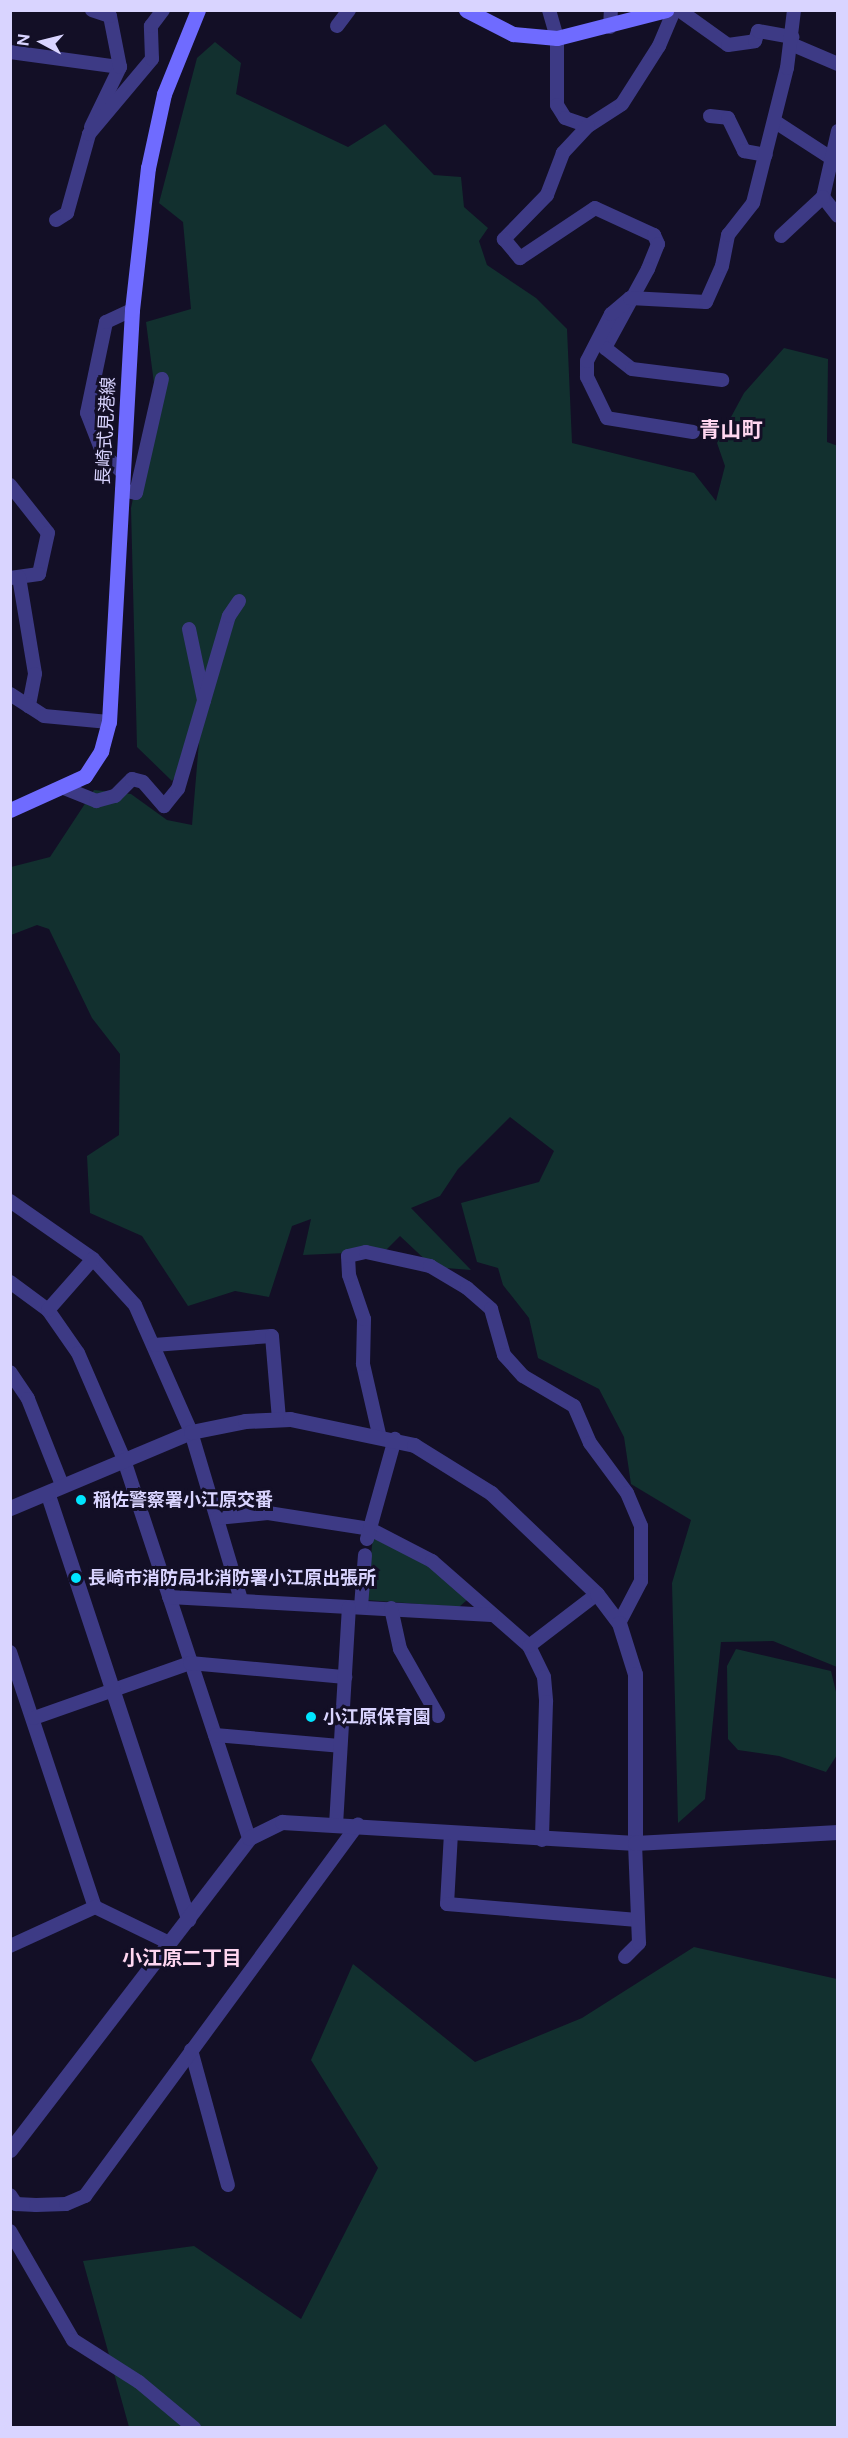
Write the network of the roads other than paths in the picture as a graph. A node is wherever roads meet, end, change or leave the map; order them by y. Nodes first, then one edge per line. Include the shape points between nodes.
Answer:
1 (92, 10) edge
2 (163, 10) edge
3 (198, 10) edge
4 (349, 10) edge
5 (466, 10) edge
6 (549, 10) edge
7 (611, 10) edge
8 (666, 10) edge
9 (674, 10) edge
10 (679, 10) edge
11 (794, 10) edge
12 (489, 17) edge
13 (337, 26) dead end
14 (610, 27) junction
15 (557, 38) junction
16 (791, 40) junction
17 (10, 52) edge
18 (837, 64) edge
19 (120, 67) junction
20 (710, 116) dead end
21 (774, 121) junction
22 (588, 126) junction
23 (837, 131) edge
24 (88, 134) junction
25 (766, 155) junction
26 (828, 156) junction
27 (823, 197) junction
28 (837, 216) edge
29 (56, 220) dead end
30 (781, 236) dead end
31 (630, 298) junction
32 (132, 310) junction
33 (162, 379) dead end
34 (722, 380) dead end
35 (693, 432) dead end
36 (123, 473) junction
37 (10, 484) edge
38 (122, 490) junction
39 (15, 577) edge
40 (239, 601) dead end
41 (189, 629) dead end
42 (10, 694) edge
43 (204, 700) junction
44 (29, 706) junction
45 (109, 722) junction
46 (64, 788) junction
47 (10, 810) edge
48 (10, 1201) edge
49 (93, 1260) junction
50 (10, 1282) edge
51 (48, 1310) junction
52 (154, 1345) junction
53 (10, 1372) edge
54 (279, 1419) junction
55 (190, 1432) junction
56 (379, 1434) junction
57 (395, 1439) junction
58 (123, 1458) junction
59 (62, 1485) junction
60 (48, 1495) junction
61 (10, 1508) edge
62 (217, 1518) junction
63 (368, 1534) junction
64 (365, 1555) dead end
65 (597, 1594) junction
66 (169, 1597) junction
67 (241, 1600) junction
68 (355, 1607) junction
69 (391, 1608) junction
70 (491, 1615) junction
71 (619, 1623) junction
72 (529, 1646) junction
73 (10, 1652) edge
74 (190, 1663) junction
75 (345, 1677) junction
76 (113, 1689) junction
77 (438, 1716) dead end
78 (34, 1718) junction
79 (215, 1735) junction
80 (340, 1746) junction
81 (336, 1825) junction
82 (358, 1825) junction
83 (837, 1832) edge
84 (451, 1833) junction
85 (249, 1838) junction
86 (542, 1840) junction
87 (635, 1843) junction
88 (95, 1907) junction
89 (188, 1919) junction
90 (637, 1920) junction
91 (169, 1943) junction
92 (10, 1946) edge
93 (625, 1957) dead end
94 (191, 2050) junction
95 (10, 2150) edge
96 (228, 2185) dead end
97 (10, 2195) edge
98 (10, 2231) edge
99 (194, 2427) edge

1 - 19 street via 110,16
2 - 24 street via 151,26 152,59 145,73
3 - 32 main road, 長崎式見港線 via 164,94 148,168
4 - 13 street
5 - 12 main road
6 - 15 street
7 - 14 street
8 - 14 main road
9 - 22 street via 659,46 622,104
10 - 16 street via 728,45 755,41 758,31
11 - 16 street
12 - 15 main road via 513,34
14 - 15 main road
15 - 22 street via 557,105 565,118
16 - 18 street
16 - 21 street
17 - 19 street
19 - 24 street
20 - 25 street via 728,118 744,151
21 - 25 street
21 - 26 street
22 - 31 street via 563,153 547,195 504,239 520,258 595,208 654,234 657,244 648,269
23 - 26 street
24 - 29 street via 67,213
25 - 31 street via 753,203 728,235 722,266 706,302
26 - 27 street
27 - 28 street
27 - 30 street
31 - 34 street via 605,348 632,369
31 - 35 street via 596,338 587,377 607,418 615,423
32 - 36 main road, 長崎式見港線
32 - 36 street via 106,322 87,413 103,454
33 - 38 street via 136,493
36 - 38 main road, 長崎式見港線
37 - 39 street via 48,533 39,574
38 - 45 main road, 長崎式見港線
39 - 44 street via 35,674
40 - 43 street via 229,616
41 - 43 street
42 - 44 street
43 - 46 street via 178,789 164,806 143,782 132,779 115,796 96,801
44 - 45 street via 44,716
45 - 46 main road, 長崎式見港線 via 101,752 85,776
46 - 47 main road, 長崎式見港線
48 - 49 street
49 - 51 street
49 - 52 street via 135,1305
50 - 51 street
51 - 58 street via 78,1353
52 - 54 street via 272,1336
52 - 55 street
53 - 59 street via 28,1399
54 - 55 street
54 - 56 street
55 - 58 street
55 - 62 street
56 - 57 street
56 - 71 street via 363,1364 364,1319 348,1275 348,1256 366,1252 430,1266 467,1288 491,1309 504,1355 523,1376 574,1406 590,1443 627,1492 641,1526 641,1581
57 - 63 street
57 - 65 street via 467,1475
58 - 59 street
58 - 66 street
59 - 60 street
60 - 61 street
60 - 76 street
62 - 63 street via 268,1513
62 - 67 street
63 - 70 street via 432,1561
64 - 68 street
65 - 71 street
65 - 72 street
66 - 67 street
66 - 74 street
67 - 68 street
68 - 69 street
68 - 75 street
69 - 70 street
69 - 77 street via 400,1648
70 - 72 street
71 - 87 street via 635,1674
72 - 86 street via 544,1677 546,1702
73 - 78 street
74 - 75 street
74 - 76 street
74 - 79 street
75 - 80 street
76 - 78 street
76 - 89 street
78 - 88 street
79 - 80 street
79 - 85 street
80 - 81 street
81 - 82 street
81 - 85 street via 297,1819
82 - 84 street
82 - 94 street
83 - 87 street
84 - 86 street
84 - 90 street via 447,1904
85 - 89 street
86 - 87 street
87 - 90 street
88 - 91 street
88 - 92 street
89 - 91 street
90 - 93 street via 639,1943
91 - 95 street
94 - 96 street
94 - 97 street via 85,2196 66,2204 36,2205 16,2204
98 - 99 street via 73,2340 140,2382

